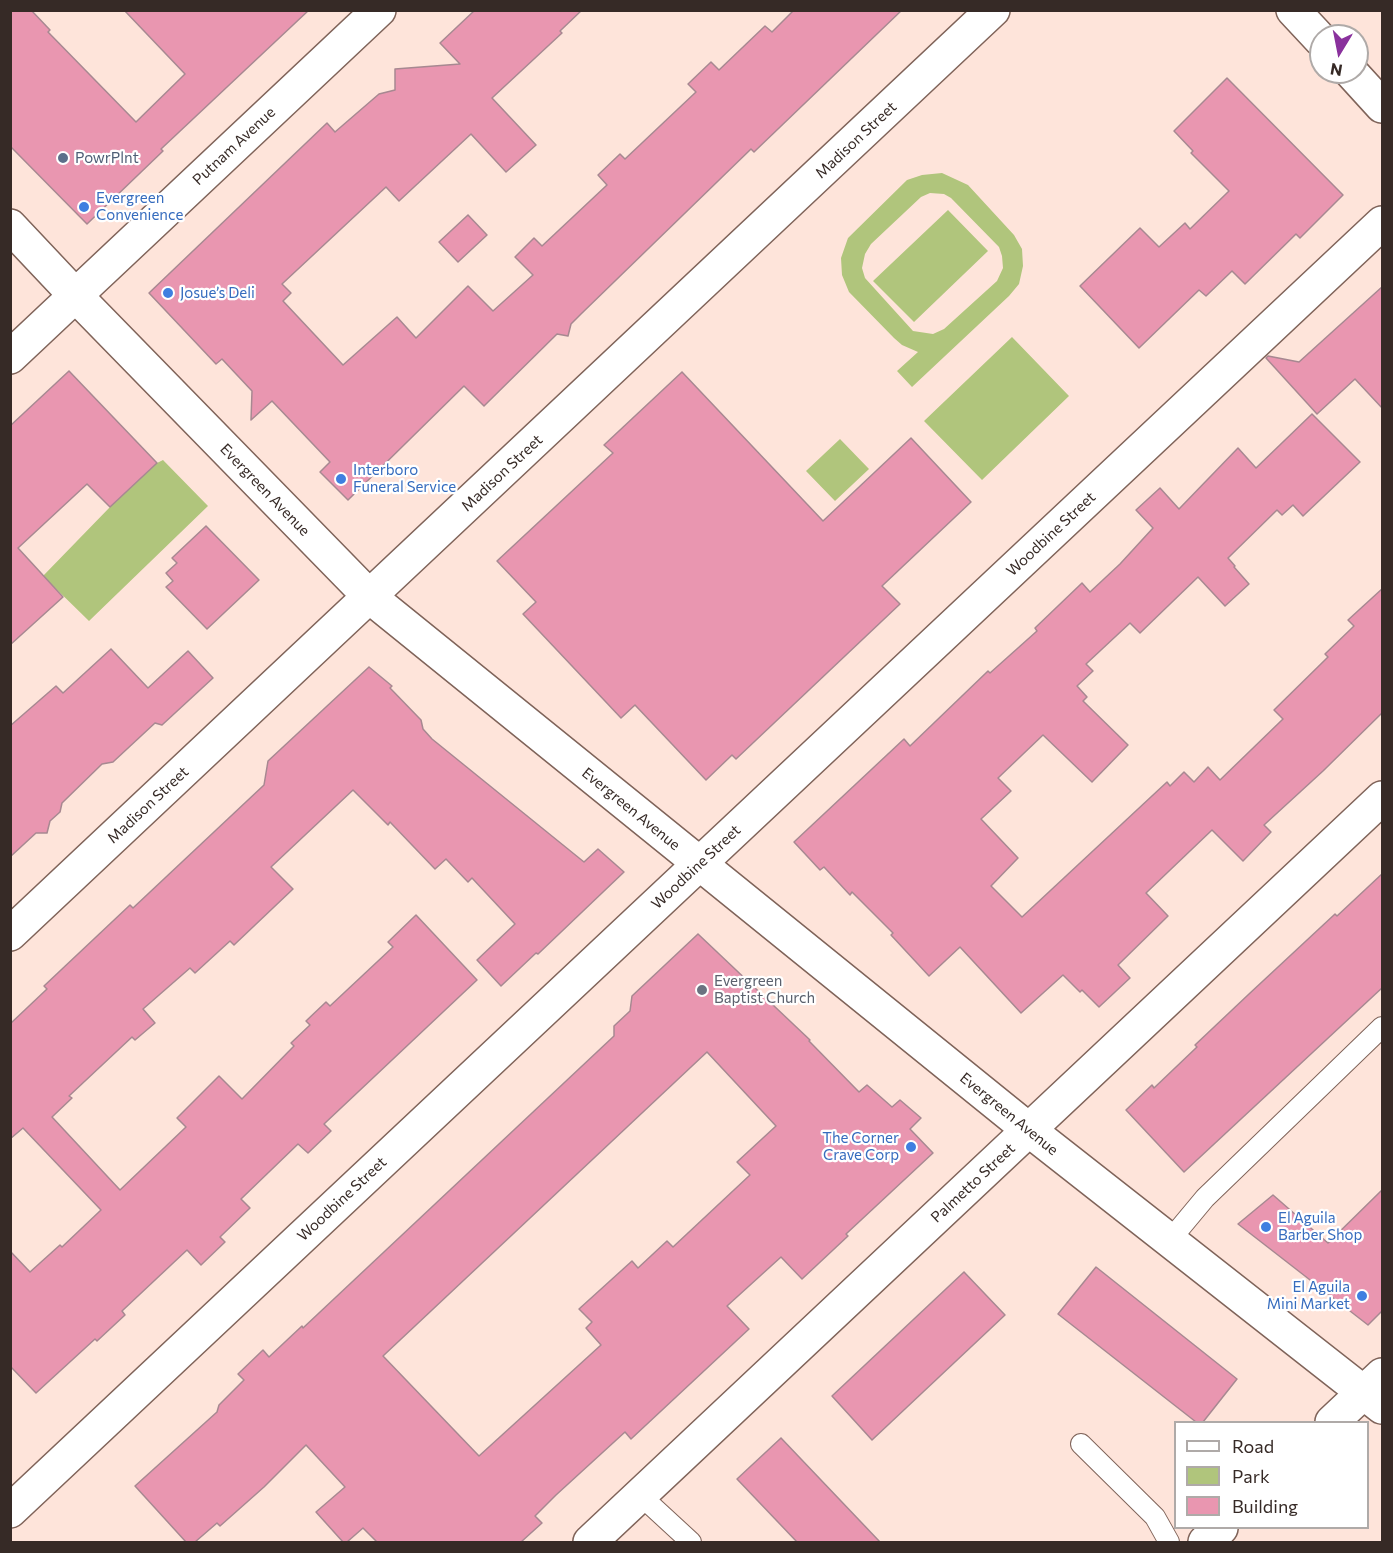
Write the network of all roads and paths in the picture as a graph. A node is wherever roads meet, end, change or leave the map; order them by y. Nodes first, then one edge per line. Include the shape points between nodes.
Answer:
1 (379, 10) edge
2 (993, 10) edge
3 (1293, 10) edge
4 (1309, 27) edge
5 (1362, 84) edge
6 (1383, 106) edge
7 (1383, 223) edge
8 (10, 226) edge
9 (75, 295) junction
10 (10, 357) edge
11 (370, 597) junction
12 (1383, 798) edge
13 (699, 864) junction
14 (10, 934) edge
15 (1383, 1027) edge
16 (1029, 1130) junction
17 (1170, 1240) junction
18 (1376, 1392) edge
19 (1333, 1421) edge
20 (1081, 1444) dead end
21 (640, 1495) junction
22 (10, 1511) edge
23 (1219, 1529) edge
24 (590, 1542) edge
25 (691, 1542) edge
26 (1169, 1542) edge
27 (1205, 1542) edge

1 - 9 street, Putnam Avenue
2 - 11 street, Madison Street
3 - 4 street
5 - 6 street
7 - 13 street, Woodbine Street
8 - 9 street, Evergreen Avenue
9 - 10 street, Putnam Avenue
9 - 11 street, Evergreen Avenue
11 - 13 street, Evergreen Avenue
11 - 14 street, Madison Street
12 - 16 street, Palmetto Street
13 - 16 street, Evergreen Avenue
13 - 22 street, Woodbine Street
15 - 17 lane via 1205,1198
16 - 17 street, Evergreen Avenue
16 - 21 street, Palmetto Street
17 - 18 street, Evergreen Avenue
18 - 19 street
20 - 26 lane via 1155,1517
21 - 24 street, Palmetto Street
21 - 25 lane
23 - 27 street

